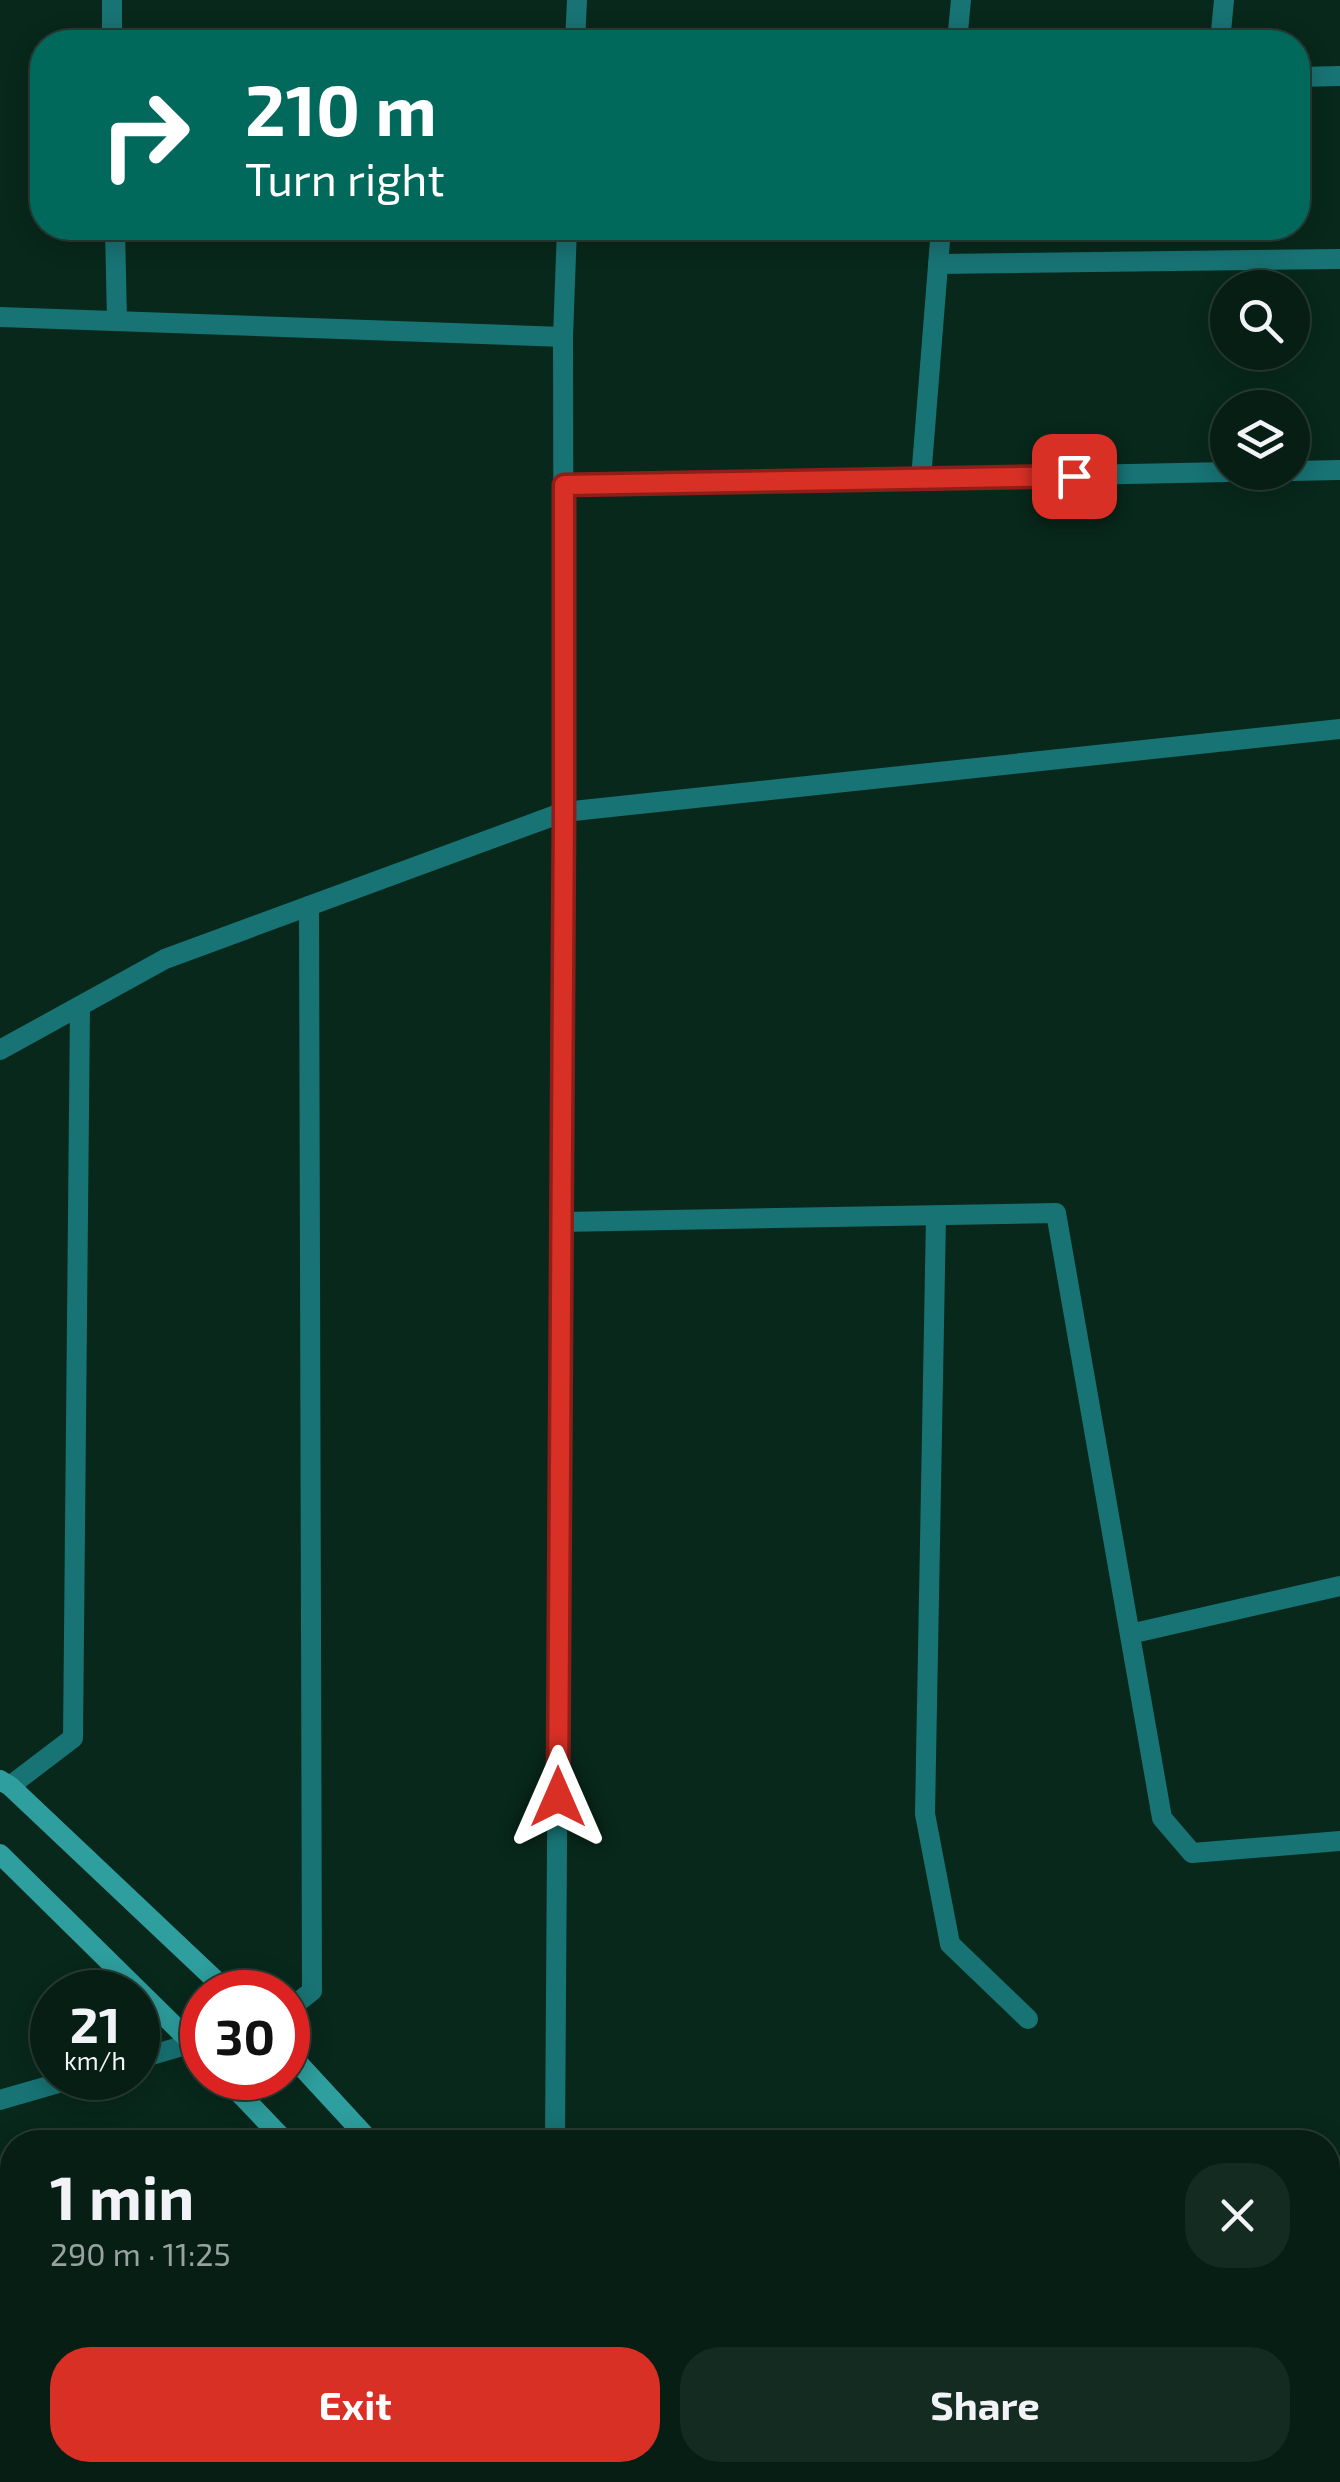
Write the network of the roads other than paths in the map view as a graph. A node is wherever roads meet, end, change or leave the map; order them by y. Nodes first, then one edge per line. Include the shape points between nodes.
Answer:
1 (112, 0) edge
2 (576, 0) edge
3 (960, 0) edge
4 (1224, 0) edge
5 (112, 30) edge
6 (575, 30) edge
7 (958, 30) edge
8 (1221, 30) edge
9 (1310, 76) edge
10 (1340, 76) edge
11 (116, 240) edge
12 (567, 240) edge
13 (940, 240) edge
14 (1340, 259) edge
15 (938, 264) junction
16 (0, 317) edge
17 (117, 321) junction
18 (563, 337) junction
19 (1340, 470) edge
20 (1310, 471) edge
21 (1210, 472) edge
22 (921, 478) junction
23 (564, 485) junction
24 (1340, 730) edge
25 (564, 812) junction
26 (309, 906) junction
27 (80, 1006) junction
28 (0, 1050) edge
29 (936, 1216) junction
30 (562, 1222) junction
31 (1340, 1586) edge
32 (1130, 1634) junction
33 (5, 1783) edge
34 (1340, 1841) edge
35 (0, 1854) edge
36 (205, 1970) edge
37 (310, 1993) edge
38 (1028, 2019) dead end
39 (180, 2030) edge
40 (310, 2076) edge
41 (30, 2091) edge
42 (0, 2100) edge
43 (246, 2100) edge
44 (275, 2130) edge
45 (360, 2130) edge
46 (555, 2130) edge

1 - 5 street
2 - 6 street
3 - 7 street
4 - 8 street
9 - 10 street
11 - 17 street
12 - 18 street
13 - 15 street
14 - 15 street
15 - 22 street
16 - 17 street
17 - 18 street
18 - 23 street
19 - 20 street
21 - 22 street
22 - 23 street
23 - 25 street
24 - 25 street
25 - 26 street
25 - 30 street
26 - 27 street via 165,959
26 - 37 street
27 - 28 street
27 - 33 street via 73,1738
29 - 30 street
29 - 32 street via 1056,1213
29 - 38 street via 925,1814 950,1944
30 - 46 street
31 - 32 street
32 - 34 street via 1162,1818 1192,1853
33 - 36 main road
35 - 39 main road
40 - 45 main road
41 - 42 street
43 - 44 main road

